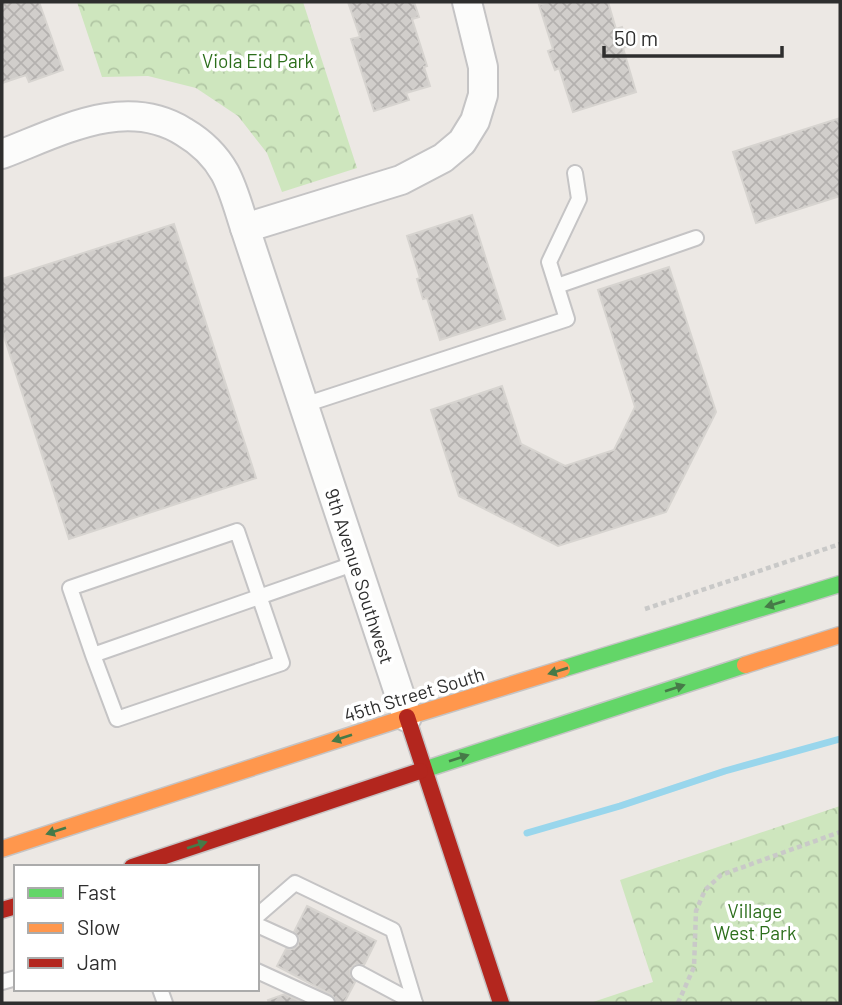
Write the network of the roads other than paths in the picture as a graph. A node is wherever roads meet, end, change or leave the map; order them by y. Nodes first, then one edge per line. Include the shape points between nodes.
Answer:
1 (467, 2) edge
2 (2, 154) edge
3 (575, 173) dead end
4 (245, 228) junction
5 (696, 238) dead end
6 (557, 286) junction
7 (304, 405) junction
8 (356, 563) junction
9 (840, 584) edge
10 (261, 596) junction
11 (840, 635) edge
12 (93, 655) junction
13 (407, 717) junction
14 (424, 769) junction
15 (159, 798) junction
16 (61, 848) dead end
17 (2, 849) edge
18 (138, 865) edge
19 (259, 914) edge
20 (259, 926) edge
21 (290, 940) dead end
22 (259, 972) edge
23 (359, 973) dead end
24 (327, 1003) edge
25 (415, 1003) edge
26 (501, 1003) edge

1 - 4 street via 483,67 483,95 462,142 443,158 401,180
2 - 4 street, 9th Avenue Southwest via 97,118 136,115 169,122 203,143 225,173
3 - 6 lane via 579,199 549,262
4 - 7 street, 9th Avenue Southwest
5 - 6 lane
6 - 7 lane via 567,319
7 - 8 street, 9th Avenue Southwest
8 - 10 lane
8 - 13 street, 9th Avenue Southwest
9 -> 13 main road, 45th Street South
10 - 12 lane
10 - 12 lane via 282,663 117,719
10 - 12 lane via 237,531 70,588
14 -> 11 main road
13 - 14 main road, 9th Avenue Southwest
13 -> 15 main road, 45th Street South
18 -> 14 main road
14 - 26 main road, 9th Avenue Southwest
15 - 16 main road
15 -> 17 main road, 45th Street South
19 - 25 lane via 295,883 393,930
20 - 21 lane
22 - 24 lane
23 - 25 lane

